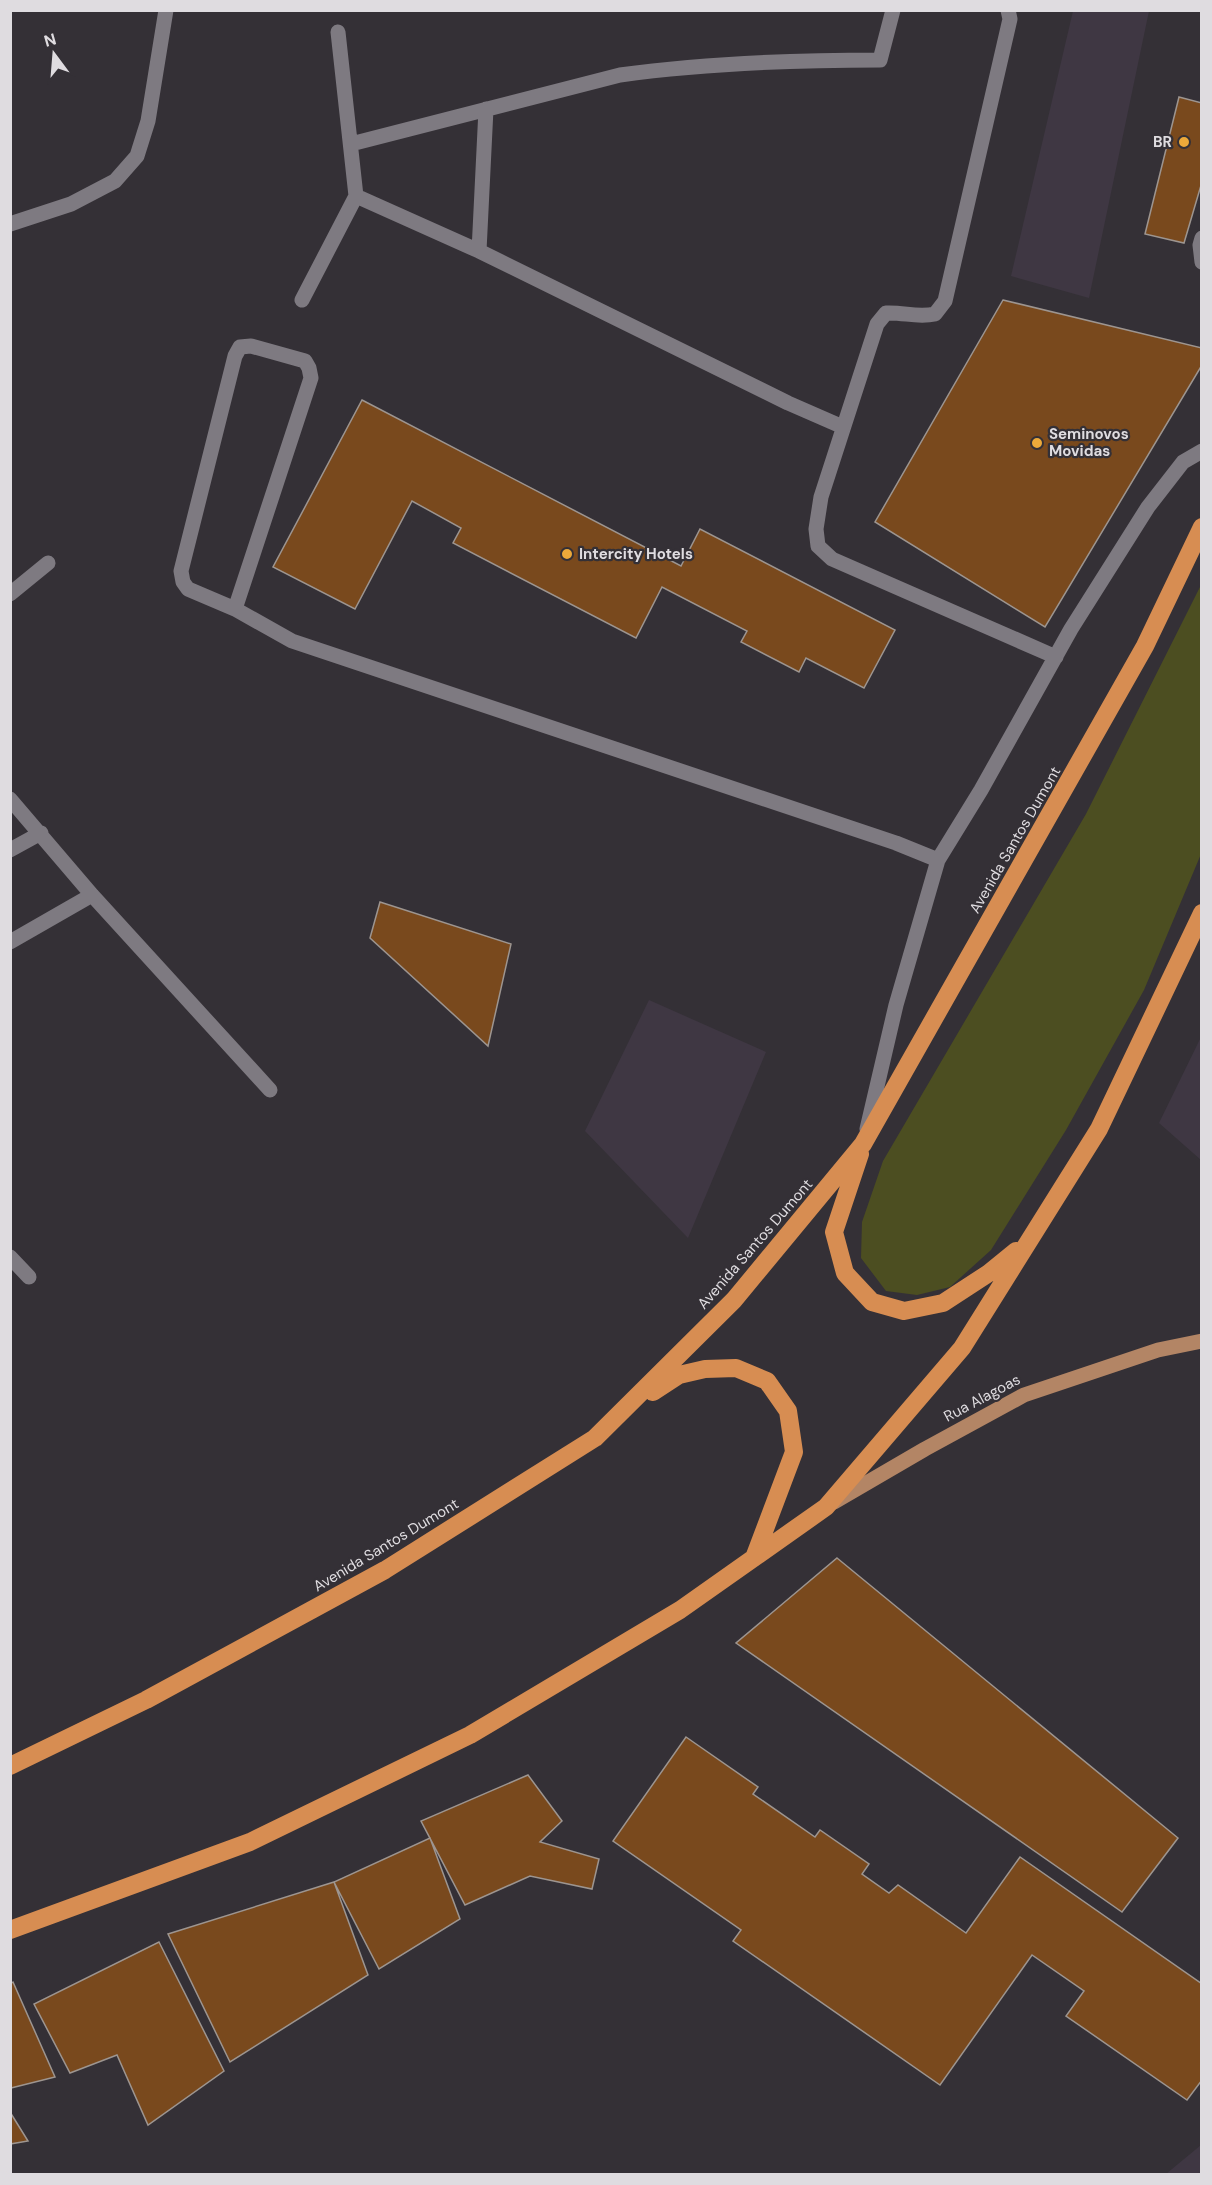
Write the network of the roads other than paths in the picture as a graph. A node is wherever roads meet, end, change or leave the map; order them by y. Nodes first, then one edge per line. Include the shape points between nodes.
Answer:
1 (166, 10) edge
2 (893, 10) edge
3 (1008, 10) edge
4 (338, 32) dead end
5 (486, 109) junction
6 (351, 144) junction
7 (356, 196) junction
8 (10, 224) edge
9 (1202, 238) edge
10 (479, 251) junction
11 (1202, 262) edge
12 (302, 300) dead end
13 (843, 427) junction
14 (1202, 451) edge
15 (1202, 527) edge
16 (48, 563) dead end
17 (10, 594) edge
18 (235, 609) junction
19 (1056, 657) junction
20 (10, 799) edge
21 (40, 833) junction
22 (10, 850) edge
23 (938, 860) junction
24 (92, 895) junction
25 (1202, 913) edge
26 (10, 942) edge
27 (270, 1089) dead end
28 (863, 1144) junction
29 (1031, 1236) junction
30 (10, 1257) edge
31 (28, 1277) dead end
32 (1202, 1341) edge
33 (595, 1438) junction
34 (826, 1507) junction
35 (753, 1560) junction
36 (10, 1766) edge
37 (10, 1929) edge

1 - 8 street via 148,121 137,156 115,181 71,204
2 - 5 street via 880,60 795,60 663,69 620,75
3 - 13 street via 1010,19 945,302 935,314 921,317 885,313 877,324
4 - 6 street
5 - 6 street
5 - 10 street
6 - 7 street
7 - 10 street
7 - 12 street
9 - 11 street
10 - 13 street
13 - 19 street via 821,497 816,529 818,546 832,559
14 - 19 street via 1183,462 1148,507
15 - 28 highway, Avenida Santos Dumont via 1145,646
16 - 17 street
18 - 18 street via 188,589 181,571 236,356 240,347 251,346 305,361 311,378
18 - 23 street via 292,641
19 - 23 street
20 - 21 street
21 - 22 street
21 - 24 street
23 - 28 street via 896,1005
24 - 26 street
24 - 27 street
25 - 29 highway via 1099,1129
28 - 29 highway via 834,1232 845,1273 872,1302 903,1311 943,1303 989,1274
28 - 33 highway, Avenida Santos Dumont via 734,1300
29 - 34 highway via 962,1348
30 - 31 street
32 - 34 main road, Rua Alagoas via 1158,1350 1024,1395
33 - 35 highway via 679,1375 736,1368 767,1381 788,1411 794,1452
33 - 36 highway, Avenida Santos Dumont via 385,1570 146,1700
34 - 35 highway
35 - 37 highway via 680,1610 470,1735 250,1842

